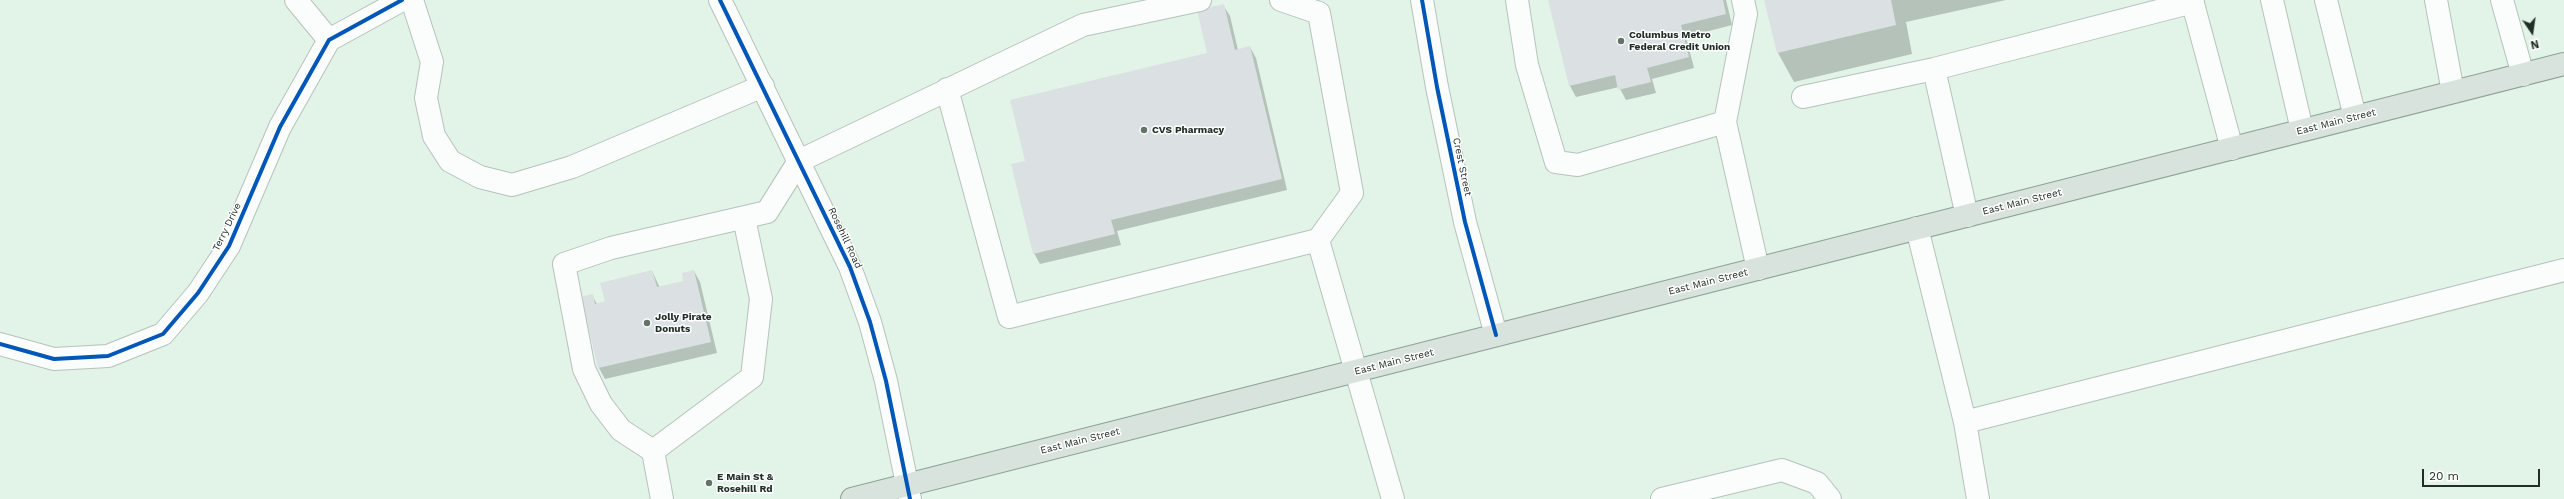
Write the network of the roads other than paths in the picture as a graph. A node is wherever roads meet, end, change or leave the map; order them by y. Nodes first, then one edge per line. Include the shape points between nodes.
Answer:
1 (296, 0) edge
2 (402, 0) edge
3 (412, 0) edge
4 (720, 0) edge
5 (1200, 0) edge
6 (1281, 0) edge
7 (1422, 0) edge
8 (1517, 0) edge
9 (1743, 0) edge
10 (2272, 0) edge
11 (2326, 0) edge
12 (2436, 0) edge
13 (2502, 0) edge
14 (2192, 1) edge
15 (329, 40) junction
16 (2564, 64) edge
17 (1934, 69) junction
18 (2523, 75) junction
19 (763, 86) junction
20 (948, 89) junction
21 (2453, 92) junction
22 (1803, 97) dead end
23 (2355, 117) junction
24 (1725, 122) junction
25 (2302, 130) junction
26 (2232, 149) junction
27 (799, 161) junction
28 (1967, 216) junction
29 (744, 218) junction
30 (1917, 228) junction
31 (1318, 240) junction
32 (1758, 269) junction
33 (2564, 270) edge
34 (1496, 335) junction
35 (0, 344) edge
36 (1356, 371) junction
37 (1966, 422) junction
38 (653, 451) junction
39 (909, 492) edge
40 (1691, 496) edge
41 (662, 499) edge
42 (852, 499) edge
43 (1393, 499) edge
44 (1662, 499) edge
45 (1830, 499) edge
46 (1978, 499) edge

1 - 15 street
2 - 15 street
3 - 19 street via 432,62 426,98 434,136 450,161 480,177 512,185 572,167
4 - 19 street, Rosehill Road
5 - 20 street via 1083,25
6 - 31 street via 1319,13 1352,193
7 - 34 street, Crest Street via 1465,222
8 - 24 street via 1527,65 1556,162 1578,165
9 - 24 street via 1746,14
10 - 25 street
11 - 23 street
12 - 21 street
13 - 18 street
14 - 17 street
14 - 26 street
15 - 35 street, Terry Drive via 280,127 229,246 198,293 163,334 108,356 54,359
16 - 18 main road, East Main Street
17 - 22 street
17 - 28 street
18 - 21 main road, East Main Street
19 - 27 street, Rosehill Road
20 - 27 street
20 - 31 street via 1009,317
21 - 23 main road, East Main Street
23 - 25 main road, East Main Street
24 - 32 street
25 - 26 main road, East Main Street
26 - 28 main road, East Main Street
27 - 29 street via 767,212
27 - 39 street, Rosehill Road via 850,267 870,322 886,381
28 - 30 main road, East Main Street
29 - 38 street via 761,298 752,377
29 - 38 street via 611,248 564,264 584,369 601,404 621,430
30 - 32 main road, East Main Street
30 - 37 street
31 - 36 street
32 - 34 main road, East Main Street
33 - 37 street
34 - 36 main road, East Main Street
36 - 39 main road, East Main Street
36 - 43 street
37 - 46 street
38 - 41 street
39 - 42 main road, East Main Street
40 - 44 street
40 - 45 street via 1782,470 1817,483

